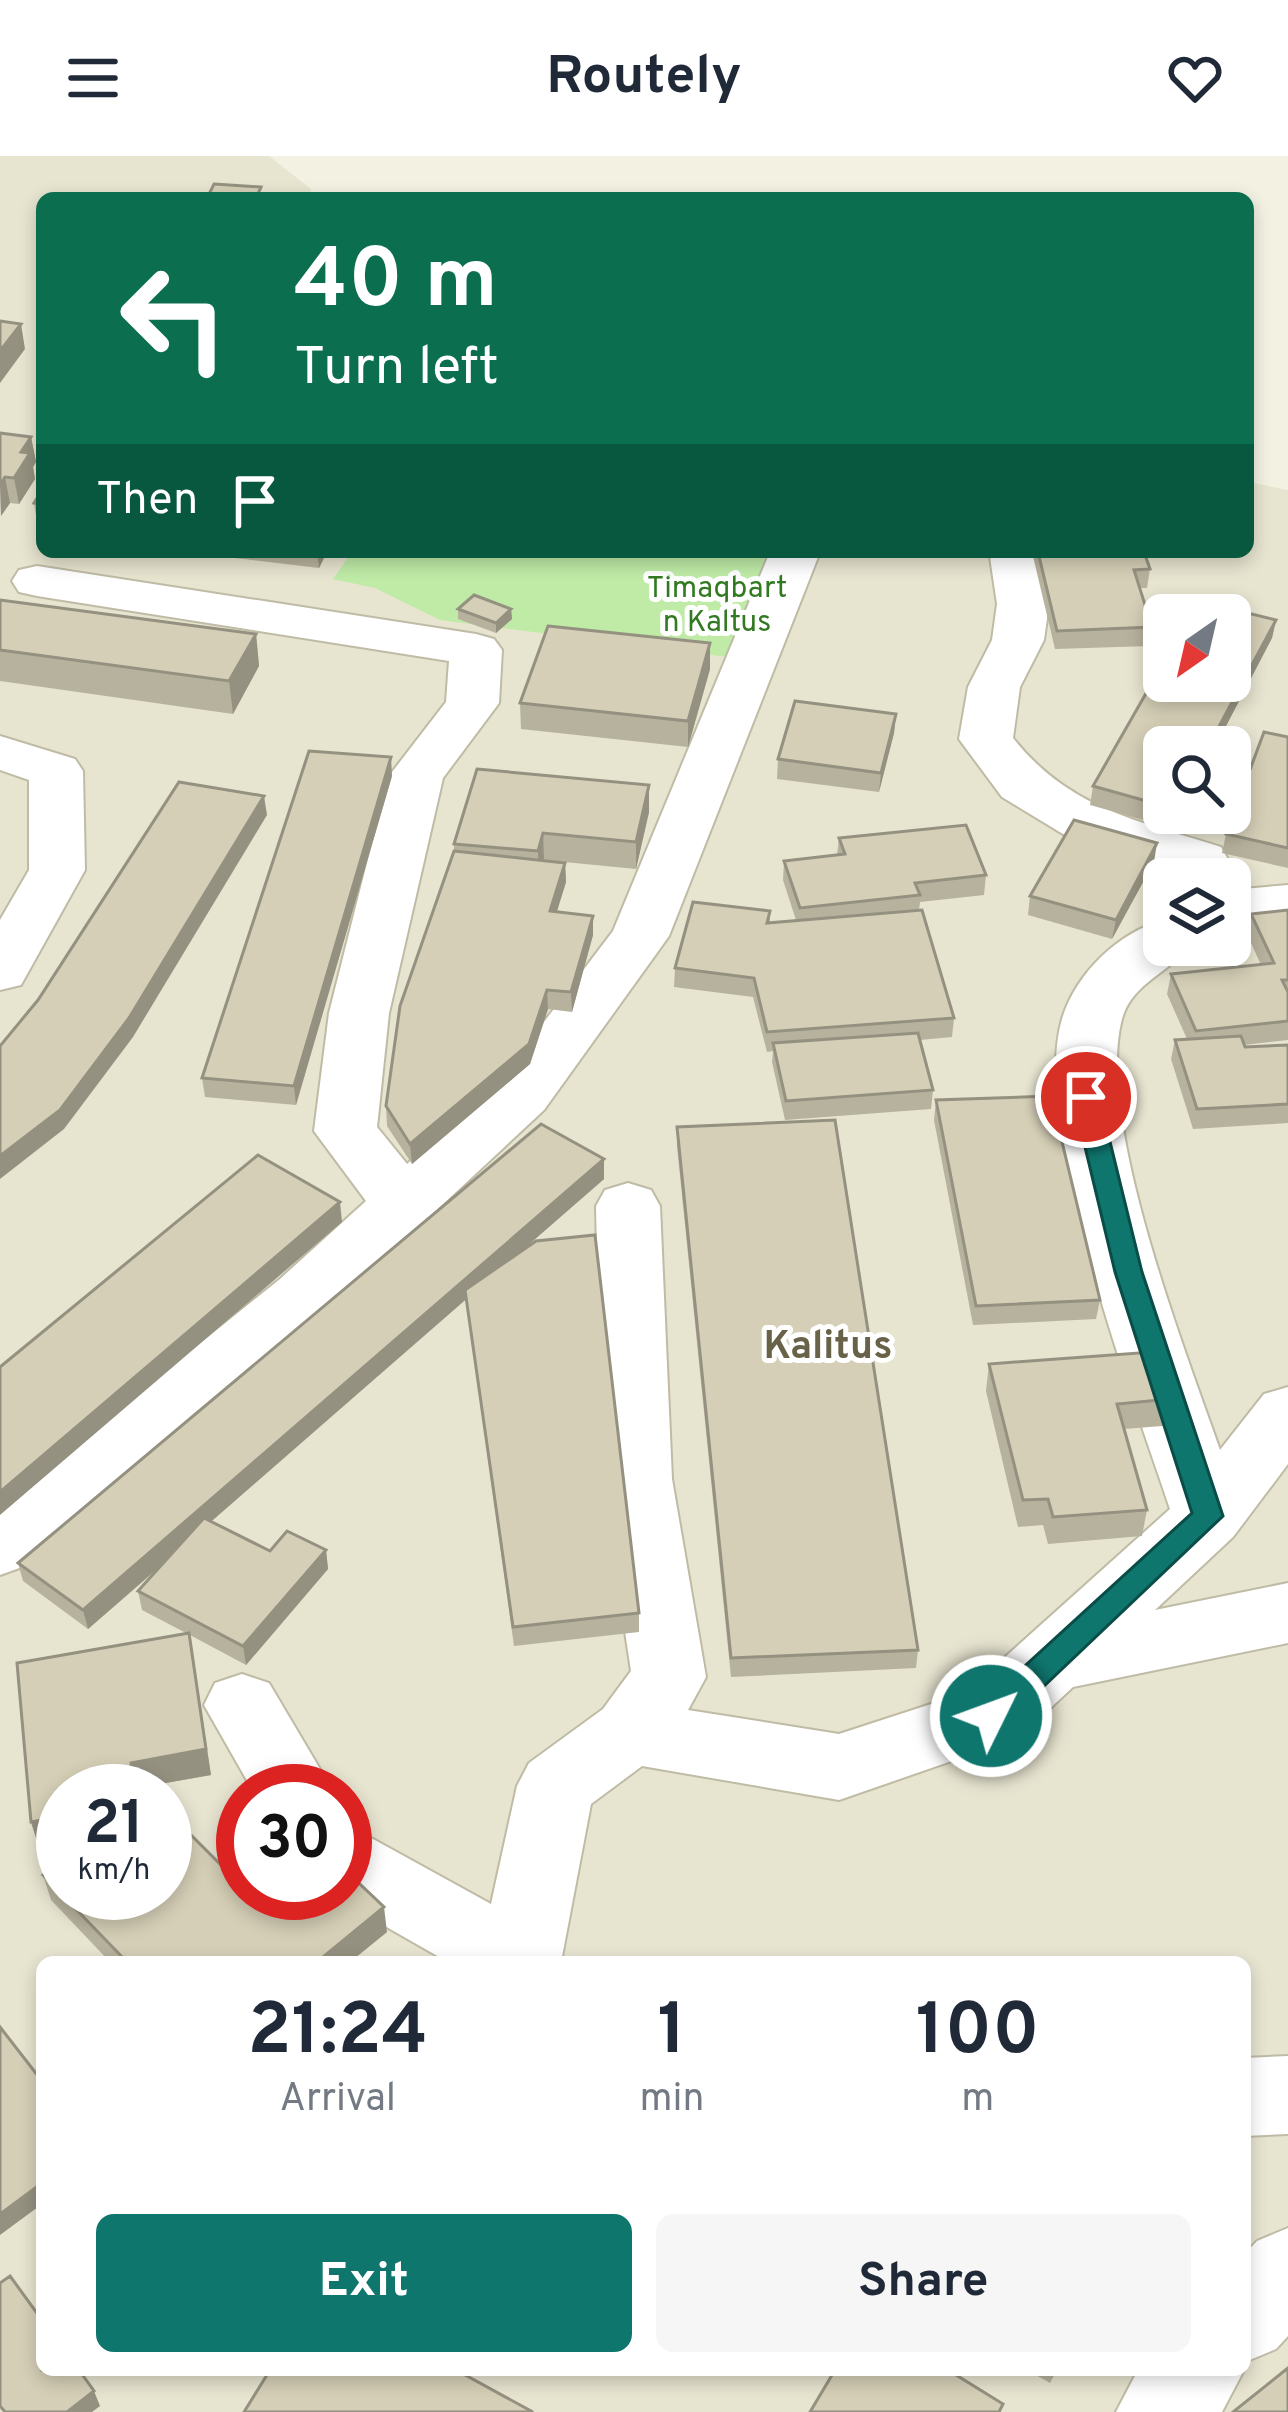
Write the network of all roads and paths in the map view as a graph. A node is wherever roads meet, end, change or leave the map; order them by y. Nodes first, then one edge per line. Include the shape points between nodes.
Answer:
1 (793, 558) edge
2 (1015, 558) edge
3 (37, 580) dead end
4 (0, 752) edge
5 (1195, 858) edge
6 (1288, 904) edge
7 (1251, 907) edge
8 (1143, 950) edge
9 (0, 971) edge
10 (403, 1204) junction
11 (628, 1206) dead end
12 (1288, 1413) edge
13 (1208, 1516) junction
14 (0, 1546) edge
15 (1288, 1612) edge
16 (1051, 1661) junction
17 (242, 1705) dead end
18 (630, 1732) junction
19 (278, 1764) edge
20 (372, 1878) edge
21 (510, 1956) edge
22 (520, 1956) edge
23 (1288, 2095) edge
24 (1251, 2097) edge
25 (1288, 2270) edge
26 (1251, 2311) edge
27 (1194, 2376) edge
28 (1161, 2412) edge

1 - 10 street via 640,936 522,1095
2 - 5 street via 1023,604 1018,640 994,687 986,739 1022,785 1083,822
3 - 10 street via 476,650 472,703 416,776 359,1013 345,1131
4 - 9 street via 56,771 58,869
6 - 7 street
8 - 13 street via 1092,1020 1086,1097 1128,1272
10 - 14 street
11 - 18 street via 637,1479 669,1677
12 - 13 street
13 - 16 street
15 - 16 street
16 - 18 street via 991,1716 839,1767
17 - 19 street
18 - 22 street via 556,1786
20 - 21 street
23 - 24 street
25 - 26 street
27 - 28 street

